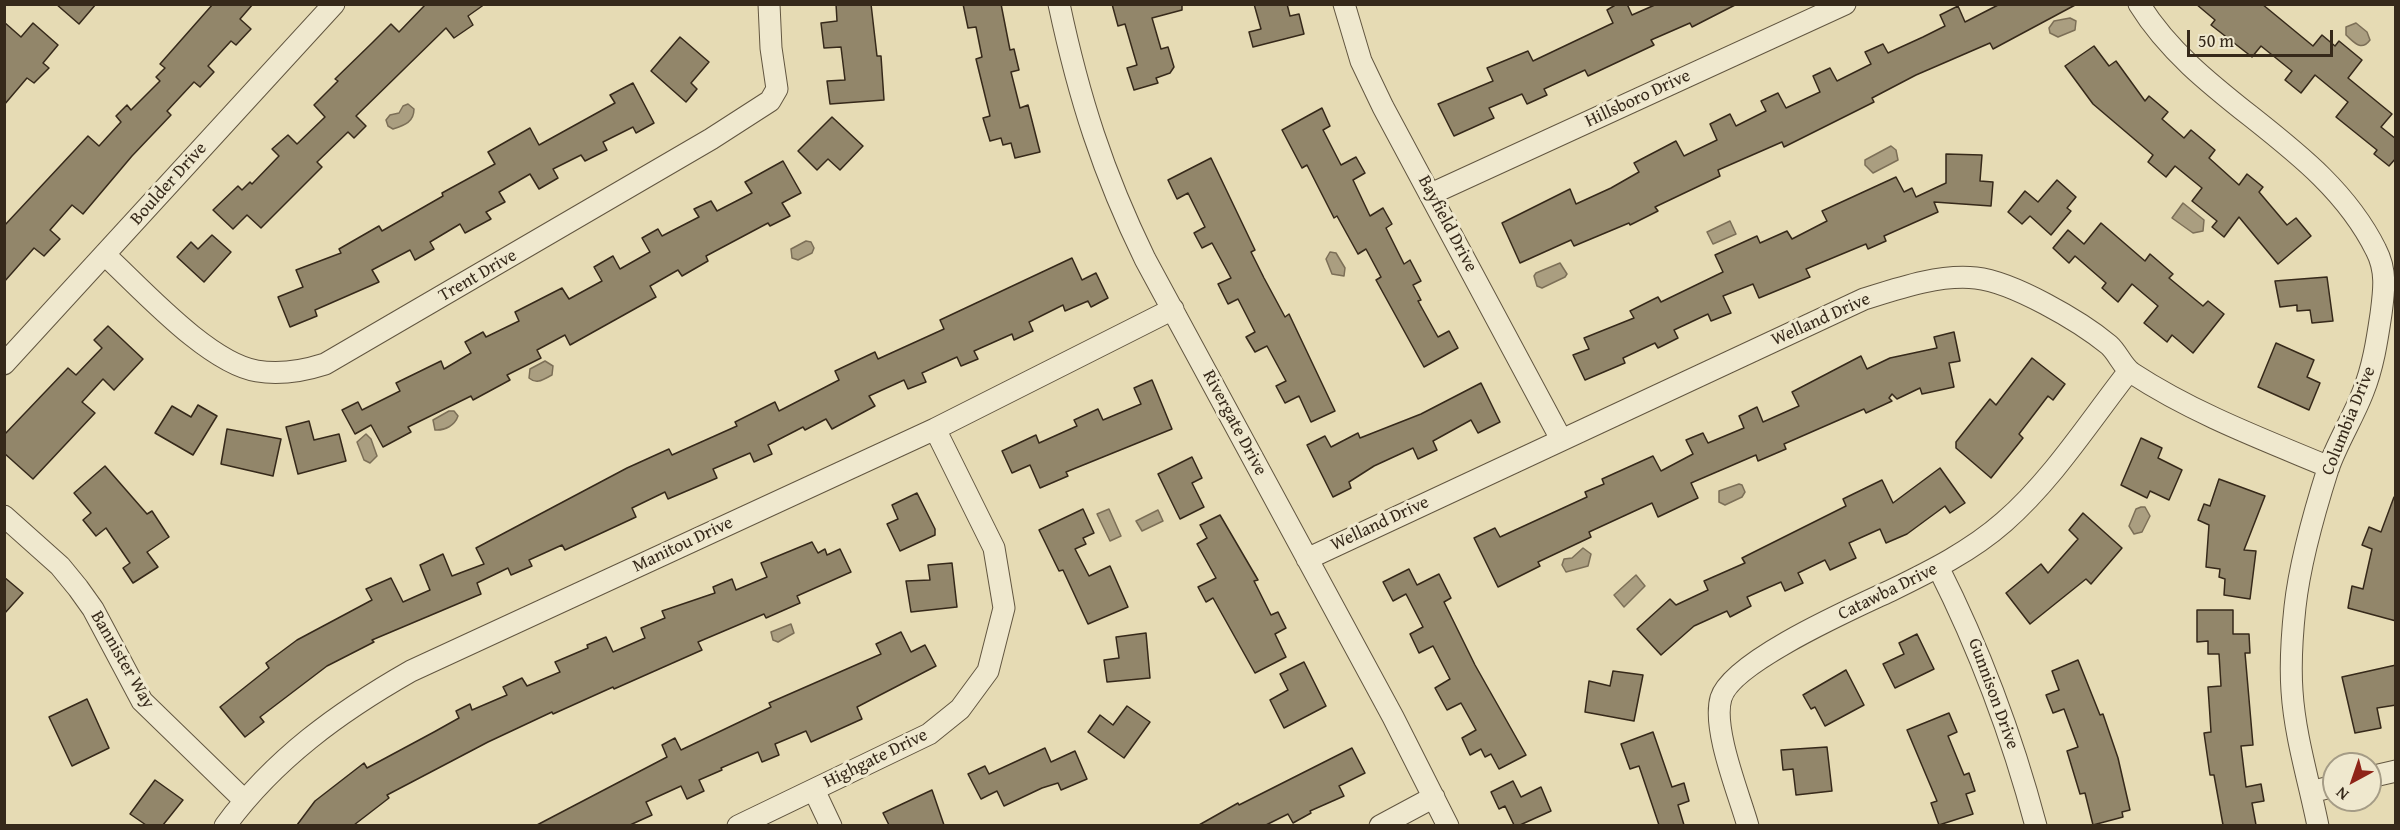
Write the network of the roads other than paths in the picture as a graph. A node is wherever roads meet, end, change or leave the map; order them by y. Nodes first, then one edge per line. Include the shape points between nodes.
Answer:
1 (334, 4) edge
2 (769, 4) edge
3 (1059, 4) edge
4 (1344, 4) edge
5 (1845, 4) edge
6 (2139, 4) edge
7 (1431, 194) junction
8 (105, 255) junction
9 (1173, 309) junction
10 (4, 364) edge
11 (2129, 371) junction
12 (936, 429) junction
13 (1561, 439) junction
14 (2329, 467) junction
15 (4, 516) edge
16 (1307, 559) junction
17 (1938, 567) junction
18 (2322, 789) edge
19 (814, 790) junction
20 (2311, 792) junction
21 (1434, 797) junction
22 (244, 800) junction
23 (225, 825) edge
24 (738, 825) edge
25 (831, 825) edge
26 (1380, 825) edge
27 (1448, 825) edge
28 (1748, 825) edge
29 (2036, 825) edge
30 (2318, 825) edge

1 - 8 street, Boulder Drive
2 - 8 street, Trent Drive via 777,89 770,101 325,364 282,372 256,371 228,361 179,323
3 - 9 street, Rivergate Drive via 1094,143 1117,203
4 - 7 street, Bayfield Drive via 1361,61
5 - 7 street, Hillsboro Drive
6 - 14 street, Columbia Drive via 2172,50 2318,171 2338,192 2378,252 2385,290 2377,346 2363,392
7 - 13 street, Bayfield Drive
8 - 10 street, Boulder Drive
9 - 12 street, Manitou Drive
9 - 16 street, Rivergate Drive
11 - 13 street, Welland Drive via 2110,346 2052,308 2025,296 1976,278 1925,282 1864,299
11 - 14 street, Welland Drive via 2225,422
11 - 17 street, Catawba Drive via 2034,492 1982,539
12 - 19 street, Highgate Drive via 994,548 1004,608 992,659 960,709 929,734
12 - 22 street, Manitou Drive via 411,671 320,729
13 - 16 street, Welland Drive
14 - 20 street, Columbia Drive via 2302,569 2291,652 2294,714
15 - 22 street, Bannister Way via 60,566 78,588 99,618 142,701
16 - 21 street, Rivergate Drive
17 - 28 street, Catawba Drive via 1802,634 1731,681 1721,698 1721,739
17 - 29 street, Gunnison Drive via 1990,680
18 - 20 street
19 - 24 street, Highgate Drive
19 - 25 street
20 - 30 street, Columbia Drive
21 - 26 street
21 - 27 street, Rivergate Drive
22 - 23 street, Manitou Drive

